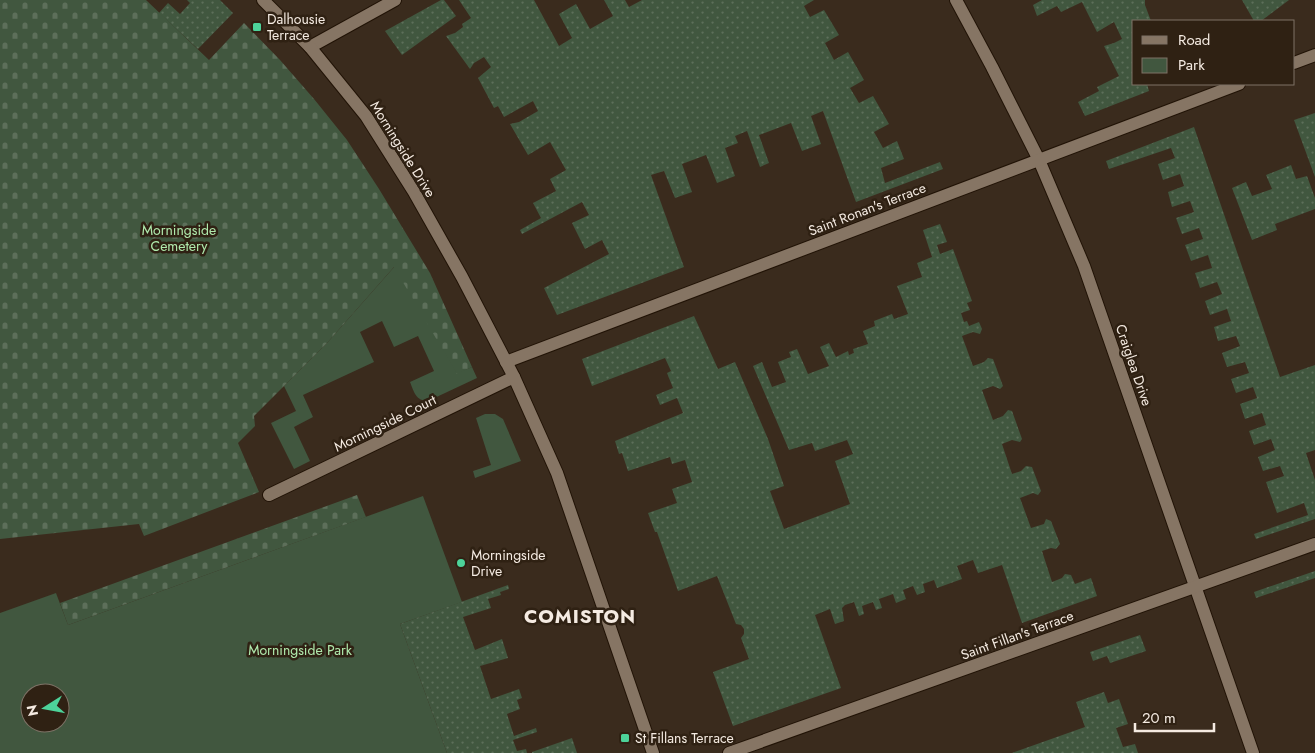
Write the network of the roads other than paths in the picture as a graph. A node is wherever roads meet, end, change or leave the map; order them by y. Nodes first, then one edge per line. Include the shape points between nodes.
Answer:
1 (263, 0) edge
2 (395, 0) edge
3 (956, 0) edge
4 (310, 47) junction
5 (1315, 55) edge
6 (1295, 63) edge
7 (1236, 85) edge
8 (1039, 160) junction
9 (506, 362) junction
10 (514, 377) junction
11 (269, 495) dead end
12 (1315, 544) edge
13 (1195, 587) junction
14 (652, 753) edge
15 (729, 753) edge
16 (1253, 753) edge

1 - 4 street, Morningside Drive
2 - 4 street
3 - 8 street, Craiglea Drive
4 - 9 street, Morningside Drive via 366,116 414,192
5 - 6 street
7 - 8 street, Saint Ronan's Terrace
8 - 9 street, Saint Ronan's Terrace
8 - 13 street, Craiglea Drive via 1084,266
9 - 10 street, Morningside Drive
10 - 11 street, Morningside Court
10 - 14 street, Morningside Drive via 557,473
12 - 13 street, Saint Fillan's Terrace
13 - 15 street, Saint Fillan's Terrace
13 - 16 street, Craiglea Drive

